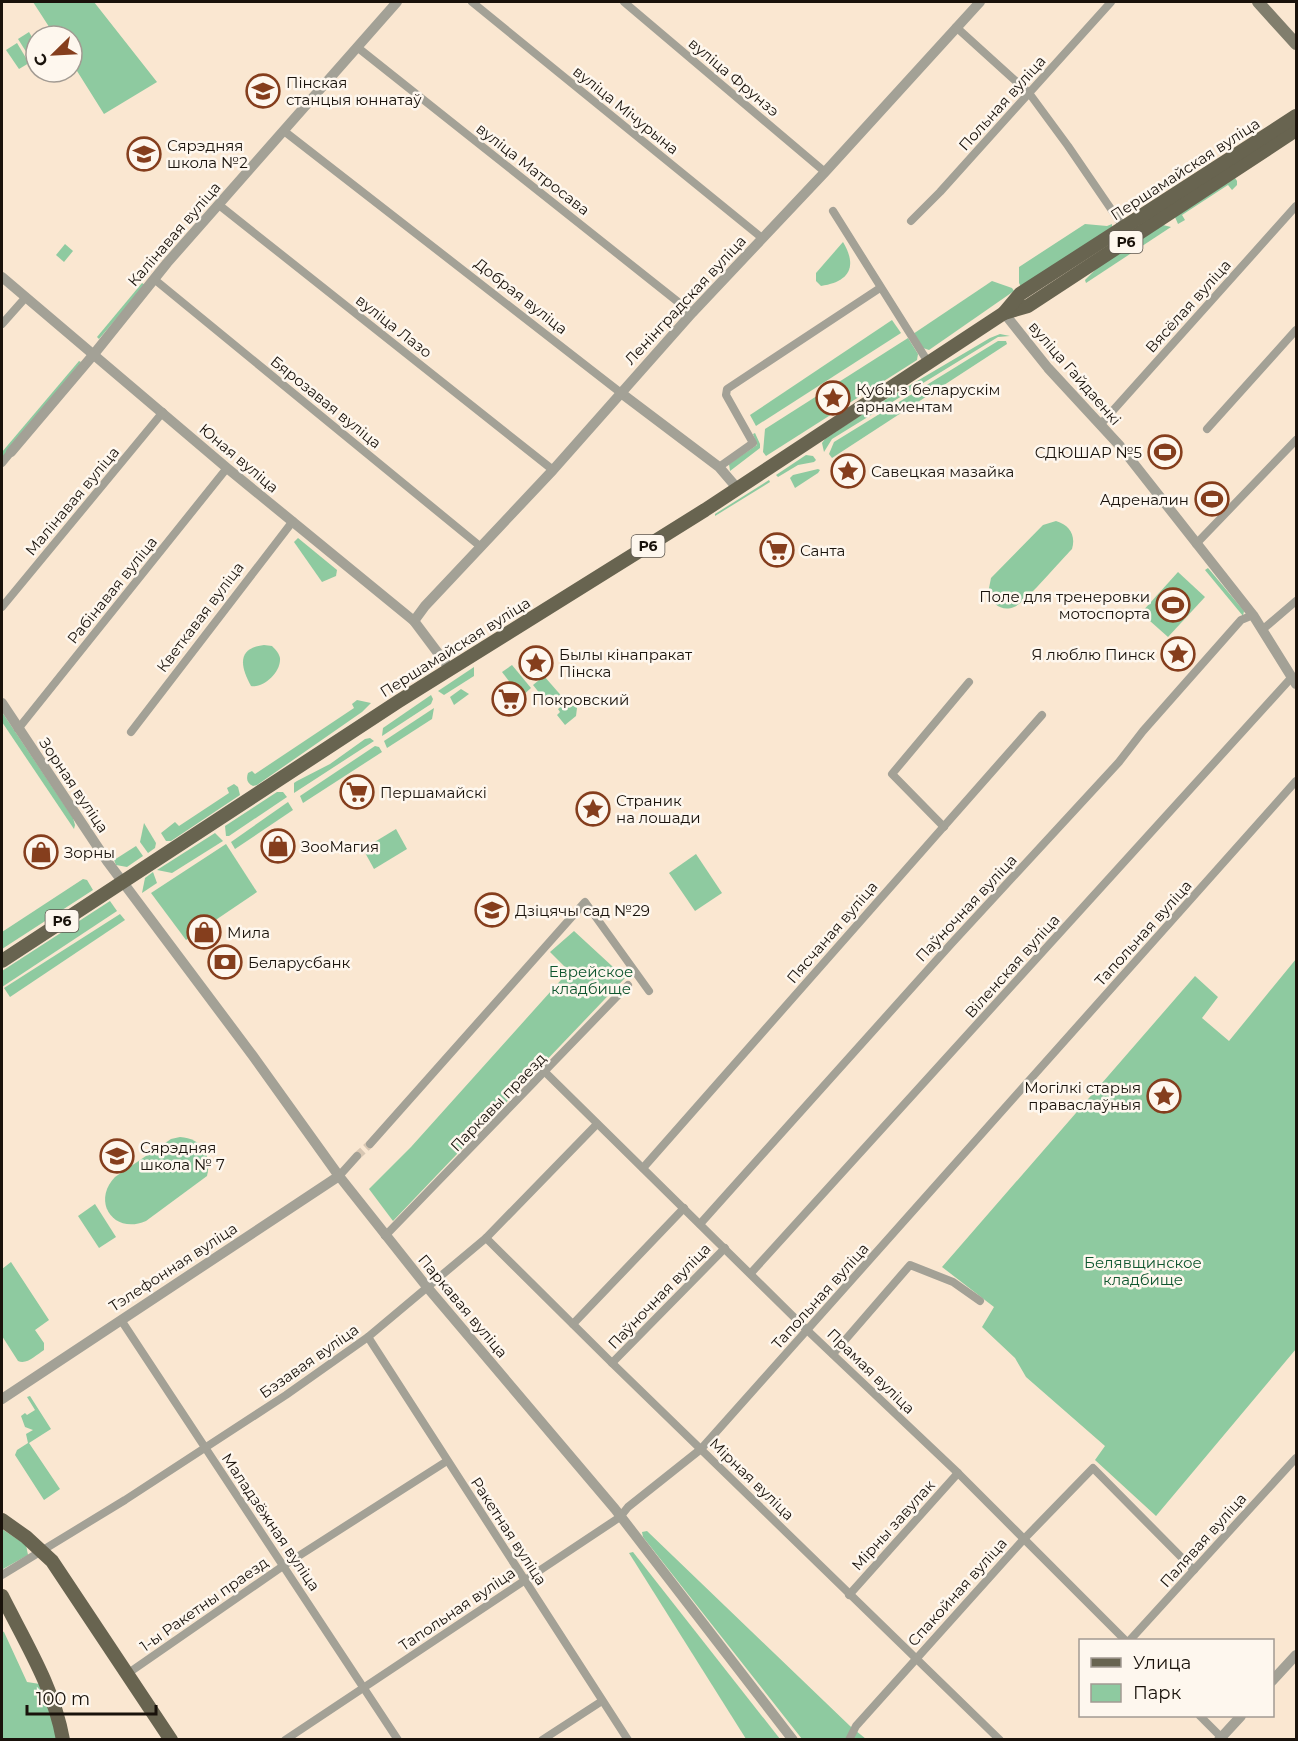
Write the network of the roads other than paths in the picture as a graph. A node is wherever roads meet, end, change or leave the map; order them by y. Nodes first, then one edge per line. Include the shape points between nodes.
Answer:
1 (397, 2) edge
2 (472, 2) edge
3 (624, 2) edge
4 (981, 2) edge
5 (1111, 2) edge
6 (1258, 2) edge
7 (956, 27) junction
8 (1296, 44) edge
9 (357, 47) junction
10 (1029, 93) junction
11 (1296, 116) edge
12 (1296, 130) edge
13 (284, 131) junction
14 (825, 172) junction
15 (219, 205) junction
16 (1296, 206) edge
17 (833, 211) dead end
18 (911, 221) dead end
19 (1124, 228) junction
20 (762, 238) junction
21 (2, 277) edge
22 (154, 279) junction
23 (880, 288) junction
24 (26, 297) junction
25 (692, 313) junction
26 (1004, 313) junction
27 (2, 324) edge
28 (1296, 330) edge
29 (94, 354) junction
30 (928, 362) junction
31 (621, 393) junction
32 (163, 412) junction
33 (1100, 425) junction
34 (1207, 429) dead end
35 (1296, 440) edge
36 (11, 452) joint
37 (2, 464) edge
38 (719, 467) junction
39 (226, 468) junction
40 (553, 470) junction
41 (737, 488) junction
42 (293, 521) junction
43 (1196, 544) junction
44 (481, 547) junction
45 (1296, 601) edge
46 (2, 607) edge
47 (1253, 615) junction
48 (414, 621) junction
49 (1263, 630) junction
50 (450, 669) junction
51 (1294, 681) edge
52 (969, 682) dead end
53 (2, 704) edge
54 (1042, 715) dead end
55 (18, 729) junction
56 (131, 732) dead end
57 (1296, 781) edge
58 (944, 827) junction
59 (122, 882) junction
60 (2, 961) edge
61 (628, 985) dead end
62 (649, 991) dead end
63 (545, 1072) junction
64 (597, 1124) junction
65 (370, 1144) tunnel mouth
66 (357, 1156) tunnel mouth
67 (643, 1168) junction
68 (339, 1176) junction
69 (684, 1208) junction
70 (700, 1224) junction
71 (385, 1236) junction
72 (486, 1238) junction
73 (725, 1248) junction
74 (751, 1273) junction
75 (427, 1287) junction
76 (980, 1301) dead end
77 (121, 1320) junction
78 (573, 1324) junction
79 (808, 1330) junction
80 (368, 1337) junction
81 (833, 1354) junction
82 (612, 1363) junction
83 (2, 1399) edge
84 (204, 1447) junction
85 (701, 1449) junction
86 (1296, 1458) edge
87 (447, 1461) junction
88 (957, 1473) junction
89 (620, 1517) junction
90 (2, 1520) edge
91 (1023, 1540) junction
92 (42, 1552) junction
93 (283, 1566) junction
94 (1194, 1570) junction
95 (2, 1575) edge
96 (525, 1580) junction
97 (849, 1595) junction
98 (2, 1596) edge
99 (1123, 1639) edge
100 (1132, 1639) edge
101 (1296, 1655) edge
102 (916, 1658) junction
103 (127, 1674) junction
104 (1274, 1679) edge
105 (364, 1688) junction
106 (602, 1701) junction
107 (1201, 1717) edge
108 (1240, 1717) edge
109 (1222, 1739) edge
110 (63, 1740) edge
111 (171, 1740) edge
112 (285, 1740) edge
113 (398, 1740) edge
114 (542, 1740) edge
115 (628, 1740) edge
116 (793, 1740) edge
117 (849, 1740) edge
118 (1000, 1740) edge

1 - 9 street, Калінавая вуліца
2 - 20 street, вуліца Мічурына
3 - 14 street, вуліца Фрунзэ
4 - 7 street, Ленінградская вуліца
5 - 10 street, Польная вуліца
6 - 8 main road
7 - 10 street
7 - 14 street, Ленінградская вуліца
9 - 13 street, Калінавая вуліца
9 - 25 street, вуліца Матросава
10 - 18 street, Польная вуліца
10 - 19 street
11 - 19 main road, Першамайская вуліца / Р6
12 - 26 main road, Першамайская вуліца / Р6 via 1028,306
13 - 15 street, Калінавая вуліца
13 - 31 street, Добрая вуліца
14 - 20 street, Ленінградская вуліца
15 - 22 street, Калінавая вуліца
15 - 40 street, вуліца Лазо
16 - 33 street, Вясёлая вуліца
17 - 23 street
19 - 26 main road, Першамайская вуліца / Р6 via 1020,294
20 - 25 street, Ленінградская вуліца
21 - 24 street, Юная вуліца
22 - 29 street, Калінавая вуліца
22 - 44 street, Бярозавая вуліца
23 - 30 street
23 - 38 street via 727,389 726,395 753,443
24 - 27 street
24 - 29 street, Юная вуліца
25 - 31 street, Ленінградская вуліца
26 - 30 main road, Першамайская вуліца / Р6
26 - 33 street, вуліца Гайдаенкі
28 - 34 street
29 - 32 street, Юная вуліца
29 - 36 street, Калінавая вуліца
30 - 41 main road, Першамайская вуліца / Р6
31 - 38 street, Добрая вуліца
31 - 40 street, Ленінградская вуліца
32 - 39 street, Юная вуліца
32 - 46 street, Малінавая вуліца
33 - 43 street, вуліца Гайдаенкі
35 - 43 street
36 - 37 street, Калінавая вуліца
38 - 41 street, Добрая вуліца
39 - 42 street, Юная вуліца
39 - 55 street, Рабінавая вуліца
40 - 44 street, Ленінградская вуліца
41 - 50 main road, Першамайская вуліца / Р6
42 - 48 street, Юная вуліца
42 - 56 street, Кветкавая вуліца
43 - 47 street, вуліца Гайдаенкі
44 - 48 street, Ленінградская вуліца
45 - 49 street
47 - 49 street, вуліца Гайдаенкі
47 - 70 street, Паўночная вуліца via 1241,620 1119,762
48 - 50 street, Юная вуліца
49 - 51 street, вуліца Гайдаенкі
50 - 59 main road, Першамайская вуліца / Р6
51 - 74 street, Віленская вуліца
52 - 58 street via 892,774
53 - 55 street, Зорная вуліца
54 - 58 street, Пясчаная вуліца
55 - 59 street, Зорная вуліца
57 - 79 street, Тапольная вуліца
58 - 67 street, Пясчаная вуліца
59 - 60 main road, Першамайская вуліца / Р6
59 - 68 street, Паркавая вуліца
61 - 63 street, Паркавы праезд
62 - 65 street via 585,902
63 - 64 street, Прамая вуліца
63 - 71 street, Паркавы праезд
64 - 67 street, Прамая вуліца
64 - 72 street, Бэзавая вуліца
66 - 68 street, Тэлефонная вуліца
67 - 69 street, Прамая вуліца
68 - 71 street, Паркавая вуліца
68 - 77 street, Тэлефонная вуліца
69 - 70 street, Прамая вуліца
69 - 78 street
70 - 73 street, Прамая вуліца
71 - 75 street, Паркавая вуліца
72 - 75 street, Бэзавая вуліца
72 - 78 street, Мірная вуліца
73 - 74 street, Прамая вуліца
73 - 82 street, Паўночная вуліца
74 - 79 street, Прамая вуліца
75 - 80 street, Бэзавая вуліца
75 - 89 street, Паркавая вуліца
76 - 81 street via 952,1282 910,1265
77 - 83 street, Тэлефонная вуліца
77 - 84 street, Маладзёжная вуліца
78 - 82 street, Мірная вуліца
79 - 81 street, Прамая вуліца
79 - 85 street, Тапольная вуліца
80 - 84 street, Бэзавая вуліца
80 - 87 street, Ракетная вуліца
81 - 88 street, Прамая вуліца
82 - 85 street, Мірная вуліца
84 - 92 street, Бэзавая вуліца
84 - 93 street, Маладзёжная вуліца
85 - 89 street, Тапольная вуліца
85 - 97 street, Мірная вуліца
86 - 94 street, Палявая вуліца
87 - 93 street, 1-ы Ракетны праезд
87 - 96 street, Ракетная вуліца
88 - 91 street, Прамая вуліца
88 - 97 street, Мірны завулак
89 - 96 street, Тапольная вуліца
89 - 116 street, Паркавая вуліца
90 - 92 main road
91 - 94 street, Спакойная вуліца via 1093,1468
91 - 99 street, Прамая вуліца
91 - 102 street, Спакойная вуліца
92 - 95 street, Бэзавая вуліца
92 - 103 main road via 52,1561
93 - 103 street, 1-ы Ракетны праезд
93 - 105 street, Маладзёжная вуліца
94 - 100 street, Палявая вуліца
96 - 105 street, Тапольная вуліца
96 - 106 street, Ракетная вуліца
97 - 102 street, Мірная вуліца
98 - 110 main road via 37,1664 58,1714
101 - 104 street
102 - 117 street, Спакойная вуліца via 856,1726
102 - 118 street, Мірная вуліца
103 - 111 main road
105 - 112 street, Тапольная вуліца
105 - 113 street, Маладзёжная вуліца
106 - 114 street
106 - 115 street, Ракетная вуліца
107 - 109 street
108 - 109 street

